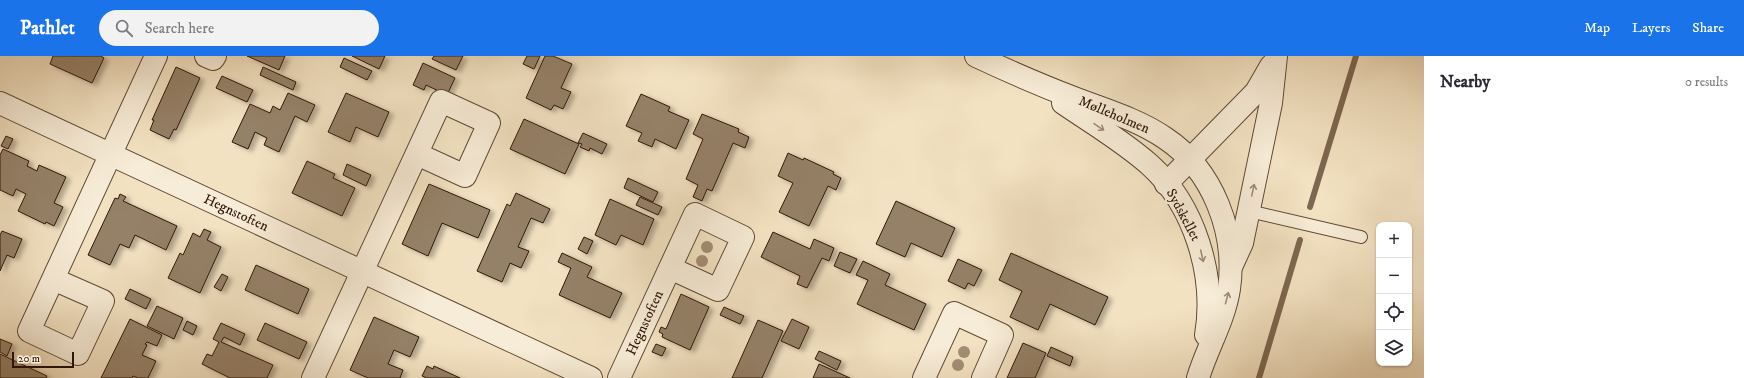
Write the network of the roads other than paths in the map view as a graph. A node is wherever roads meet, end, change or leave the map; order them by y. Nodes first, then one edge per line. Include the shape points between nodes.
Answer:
1 (156, 56) edge
2 (206, 56) edge
3 (215, 56) edge
4 (976, 56) edge
5 (1275, 56) edge
6 (1032, 82) junction
7 (0, 103) edge
8 (110, 154) junction
9 (417, 154) dead end
10 (1190, 160) junction
11 (1166, 184) junction
12 (1249, 211) junction
13 (1361, 236) dead end
14 (1231, 267) junction
15 (670, 268) dead end
16 (362, 271) junction
17 (53, 279) dead end
18 (1198, 376) edge
19 (313, 378) edge
20 (591, 378) edge
21 (619, 378) edge
22 (924, 378) edge
23 (982, 378) edge

1 - 8 street
2 - 3 street via 213,59
4 - 6 street, Mølleholmen
5 - 10 street, Sydskellet via 1256,92
12 -> 5 street, Sydskellet via 1271,103
6 - 10 street, Mølleholmen via 1138,122 1166,138
6 -> 11 street, Mølleholmen via 1125,145 1151,166
7 - 8 street, Hegnstoften
8 - 16 street, Hegnstoften
8 - 17 street
9 - 16 street
10 - 11 street, Sydskellet
10 - 14 street, Sydskellet via 1208,183 1221,210 1229,238
11 -> 18 street, Sydskellet via 1192,226 1202,252 1208,285 1209,318
12 - 13 lane
12 - 14 street, Sydskellet via 1242,243
18 -> 14 street, Sydskellet via 1220,325 1229,291
15 - 21 street, Hegnstoften
16 - 19 street
16 - 20 street, Hegnstoften
22 - 23 street via 954,313 1002,335

